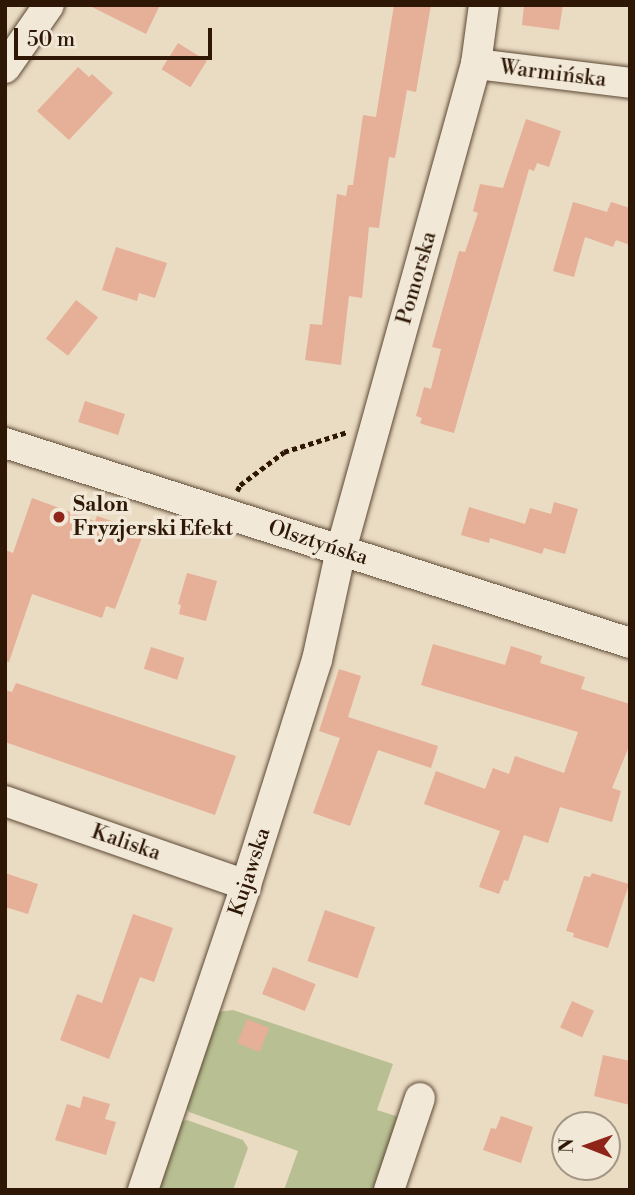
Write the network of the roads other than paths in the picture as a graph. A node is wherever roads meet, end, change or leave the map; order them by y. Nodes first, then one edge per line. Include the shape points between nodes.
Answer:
1 (49, 5) edge
2 (484, 5) edge
3 (476, 64) junction
4 (5, 68) edge
5 (630, 83) edge
6 (5, 443) edge
7 (341, 550) junction
8 (630, 643) edge
9 (5, 801) edge
10 (246, 885) junction
11 (420, 1098) dead end
12 (143, 1190) edge
13 (389, 1190) edge

1 - 4 street
2 - 3 street, Pomorska
3 - 5 street, Warmińska
3 - 7 street, Pomorska
6 - 7 street, Olsztyńska
7 - 8 street, Olsztyńska
7 - 10 street, Kujawska via 317,660
9 - 10 street, Kaliska
10 - 12 street, Kujawska
11 - 13 street

